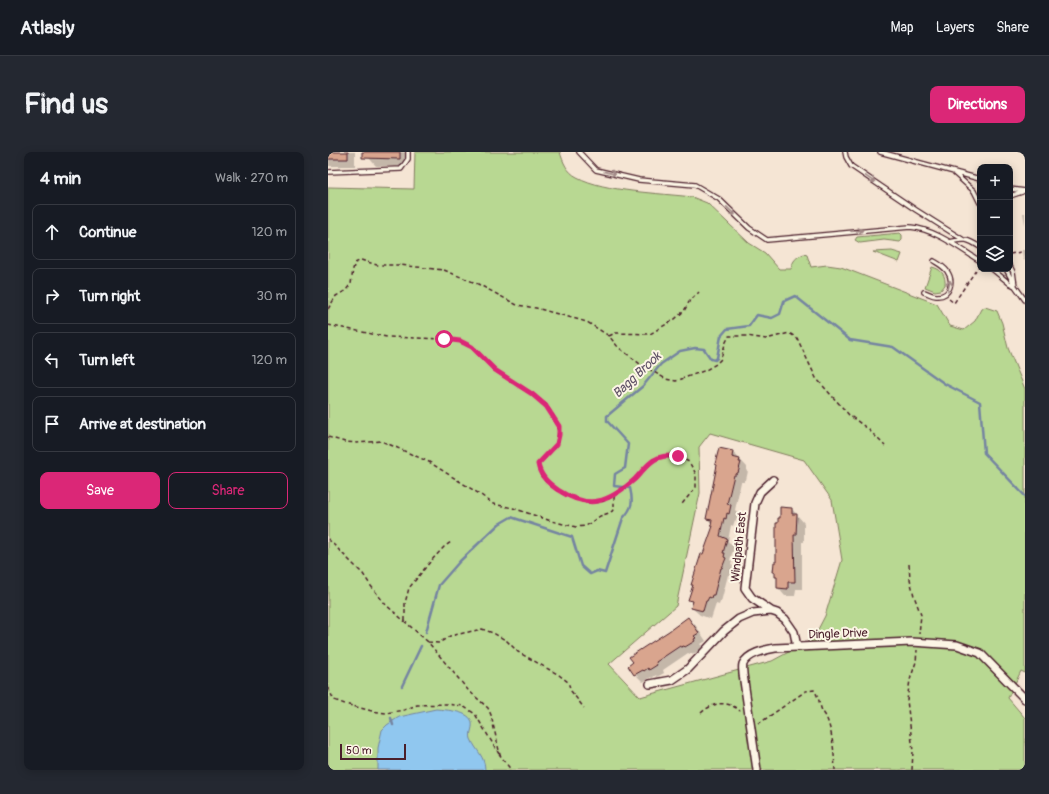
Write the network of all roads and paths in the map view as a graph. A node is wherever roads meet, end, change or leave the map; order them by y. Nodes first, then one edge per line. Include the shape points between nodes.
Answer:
1 (408, 152) edge
2 (579, 152) edge
3 (845, 152) edge
4 (880, 152) edge
5 (328, 172) edge
6 (953, 172) junction
7 (977, 179) edge
8 (1013, 189) edge
9 (1024, 191) edge
10 (1013, 196) edge
11 (978, 200) edge
12 (962, 239) junction
13 (949, 242) junction
14 (977, 245) edge
15 (1021, 252) dead end
16 (1013, 253) edge
17 (977, 259) edge
18 (934, 261) dead end
19 (977, 268) edge
20 (996, 272) edge
21 (1008, 272) edge
22 (1013, 272) edge
23 (1015, 286) junction
24 (699, 292) dead end
25 (924, 292) dead end
26 (948, 299) dead end
27 (1025, 300) edge
28 (328, 309) edge
29 (328, 325) edge
30 (609, 336) junction
31 (328, 437) edge
32 (885, 446) dead end
33 (773, 480) dead end
34 (615, 494) junction
35 (682, 504) dead end
36 (328, 539) edge
37 (451, 542) dead end
38 (910, 564) dead end
39 (771, 611) junction
40 (405, 622) junction
41 (428, 642) junction
42 (918, 642) junction
43 (798, 646) junction
44 (650, 684) dead end
45 (328, 688) edge
46 (1025, 699) edge
47 (584, 708) dead end
48 (701, 713) dead end
49 (742, 713) dead end
50 (750, 722) junction
51 (500, 756) junction
52 (512, 770) edge
53 (757, 770) edge
54 (834, 770) edge
55 (912, 770) edge

1 - 5 lane via 408,159 401,169
2 -> 13 lane via 596,170 639,180 695,185 719,199 749,228 767,240 910,227 924,229
3 -> 12 lane via 851,166
4 - 6 lane
6 - 7 lane
6 - 11 lane via 974,191
8 - 9 lane
9 - 10 lane
12 - 13 lane
12 - 14 lane
13 - 17 lane
15 - 16 path
25 -> 18 lane via 938,296 946,294 950,288 947,271
19 - 26 path via 954,303
20 - 23 lane
21 - 23 lane
22 - 23 lane
23 - 27 lane
24 - 30 path via 676,319 650,334 616,333
28 - 30 path via 336,296 351,284 355,263 361,260 377,265 444,270 478,284 517,305 587,322
29 - 34 path via 386,337 460,341 472,347 495,370 546,406 559,426 557,444 538,464 539,472 545,480 573,499 586,502 603,501
30 - 32 path via 627,356 665,378 676,381 716,364 721,359 729,336 766,339 789,333 797,338 816,378 849,415
31 - 34 path via 351,442 381,441 429,462 494,504 576,527 586,526 614,510
33 - 39 street, Windpath East via 760,492 755,503 746,588 752,598
34 - 35 path via 653,460 664,456 678,456 689,462 696,474 696,486
36 - 40 path via 363,574 386,605
37 - 40 path via 430,562 409,588 405,603
38 - 42 path via 910,579 921,615
39 - 43 street, Windpath East via 785,619 794,632
39 - 44 street via 754,613 739,619 688,669 672,680
40 - 41 path
41 - 47 path via 439,643 450,636 482,630 493,633 507,641 518,652 568,682 571,691
41 - 51 path via 468,690 488,708
42 - 43 street, Dingle Drive
42 - 46 street, Dingle Drive via 957,645 980,653
42 - 55 path via 907,700 913,751
43 - 50 street, Dingle Drive via 762,651 744,664 742,674
45 - 51 path via 334,700 386,713 428,704 463,706 475,714
48 - 49 path via 708,707 720,704 733,705
50 - 53 street, Dingle Drive
50 - 54 path via 757,724 806,691 814,690 831,733
51 - 52 path

